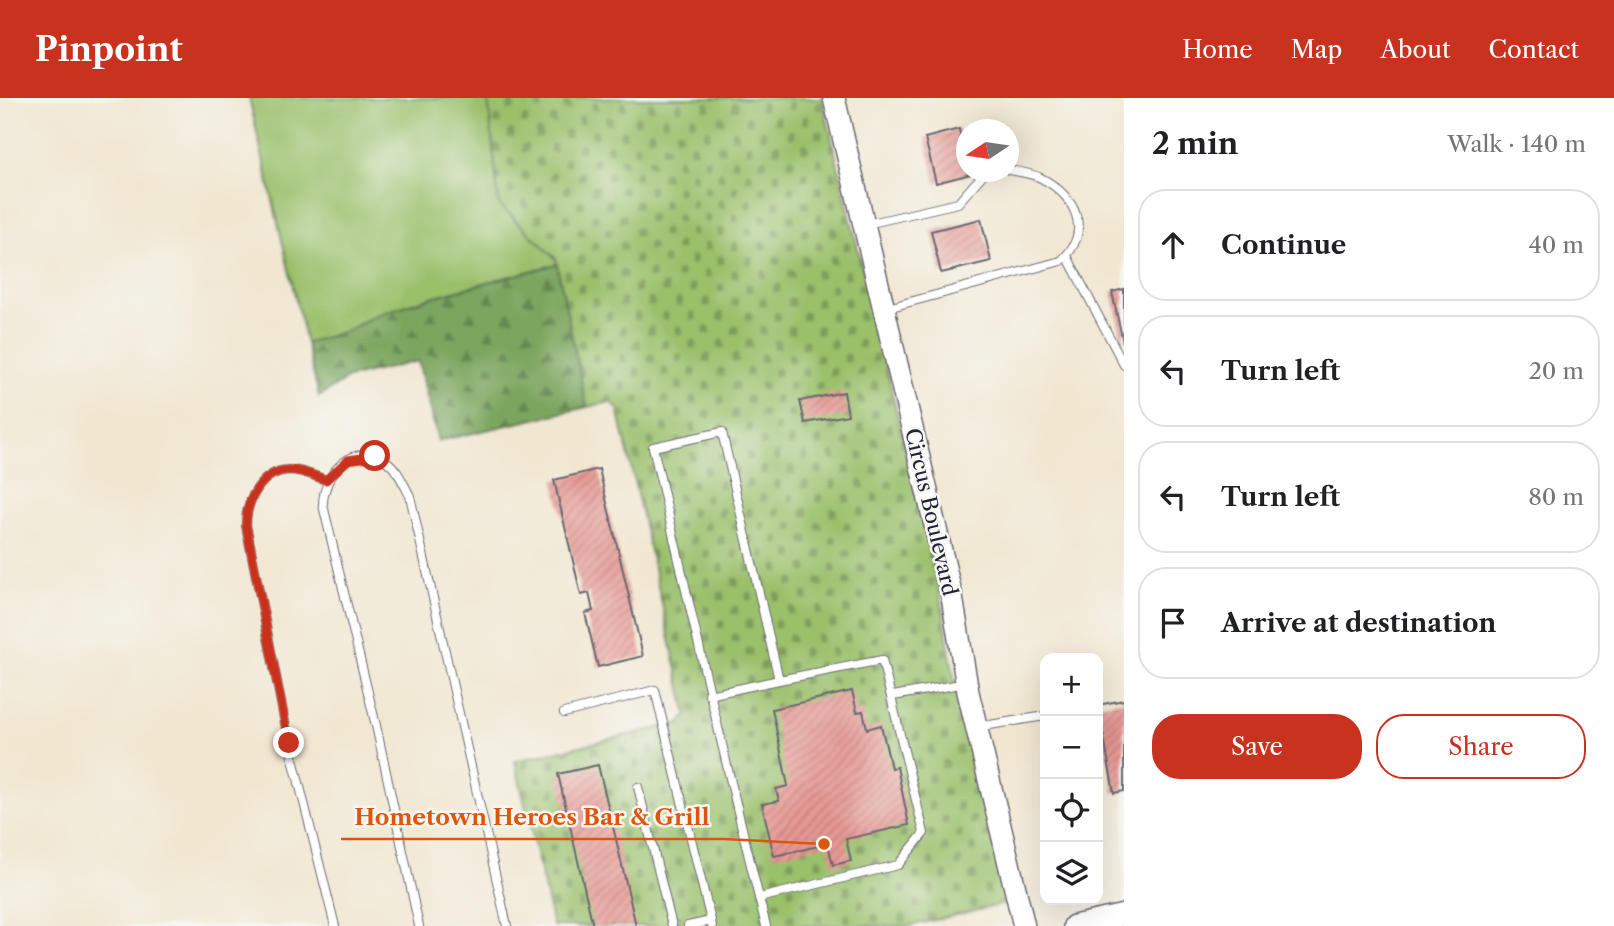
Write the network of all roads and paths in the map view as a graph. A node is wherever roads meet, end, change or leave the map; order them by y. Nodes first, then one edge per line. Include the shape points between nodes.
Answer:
1 (834, 98) edge
2 (1019, 172) edge
3 (976, 182) edge
4 (864, 225) junction
5 (1067, 256) junction
6 (884, 309) junction
7 (1124, 365) edge
8 (326, 480) junction
9 (779, 680) junction
10 (967, 683) junction
11 (709, 695) junction
12 (893, 696) junction
13 (564, 713) dead end
14 (1040, 717) edge
15 (977, 727) junction
16 (638, 787) dead end
17 (759, 898) junction
18 (1124, 915) edge
19 (711, 923) edge
20 (335, 926) edge
21 (419, 926) edge
22 (507, 926) edge
23 (672, 926) edge
24 (688, 926) edge
25 (766, 926) edge
26 (1024, 926) edge
27 (1074, 926) edge

1 - 4 street, Circus Boulevard
2 - 5 lane via 1059,189 1072,205 1079,225 1076,247
3 - 4 lane via 958,203
4 - 6 street, Circus Boulevard
5 - 6 lane
5 - 7 lane
6 - 10 street, Circus Boulevard
8 - 20 lane via 296,471 276,473 251,498 246,525 289,743
8 - 21 lane via 323,505
8 - 22 lane via 348,460 375,456 395,469 410,496
9 - 11 lane
9 - 11 lane via 722,432 653,447
9 - 12 lane via 882,660
10 - 12 lane
10 - 15 street, Circus Boulevard
11 - 17 lane
12 - 17 lane via 924,833 898,865
13 - 19 lane via 655,690
14 - 15 lane
15 - 26 street, Circus Boulevard
16 - 23 lane
17 - 25 lane
18 - 27 street
19 - 24 lane

